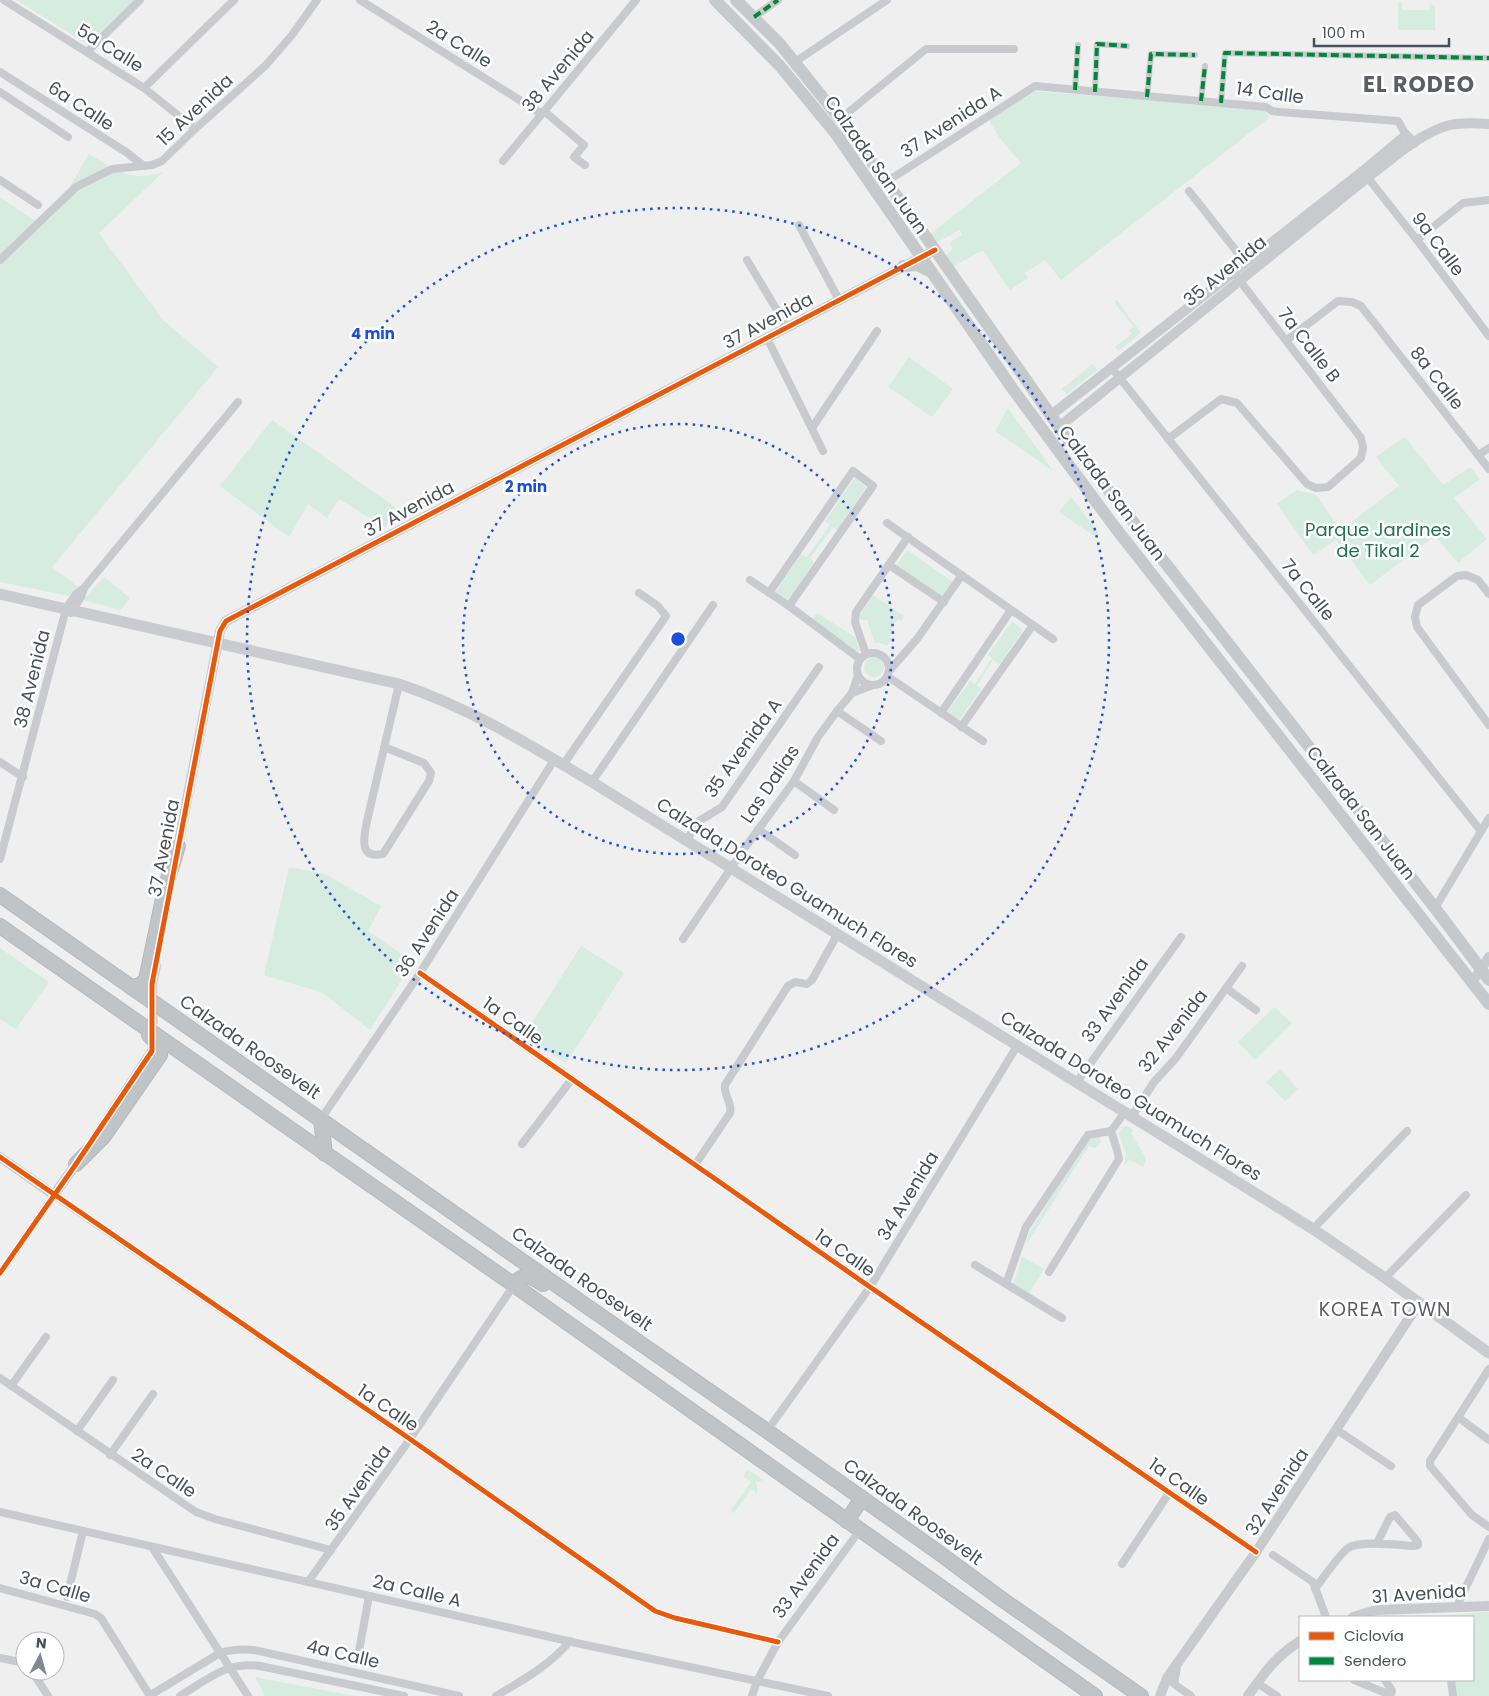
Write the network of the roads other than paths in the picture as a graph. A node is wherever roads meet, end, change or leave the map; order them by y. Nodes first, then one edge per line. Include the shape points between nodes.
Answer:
1 (4, 0) edge
2 (140, 0) edge
3 (234, 0) edge
4 (317, 0) edge
5 (360, 0) edge
6 (636, 0) edge
7 (715, 0) edge
8 (736, 0) edge
9 (778, 0) edge
10 (886, 0) edge
11 (754, 17) junction
12 (1078, 45) dead end
13 (1127, 46) dead end
14 (1014, 49) dead end
15 (87, 52) junction
16 (1196, 55) dead end
17 (1489, 58) edge
18 (795, 62) junction
19 (1205, 66) dead end
20 (0, 72) edge
21 (1032, 87) joint
22 (144, 88) junction
23 (1075, 90) junction
24 (0, 92) edge
25 (1095, 92) junction
26 (1147, 96) junction
27 (1201, 101) junction
28 (1221, 103) junction
29 (543, 112) junction
30 (840, 119) junction
31 (1489, 124) edge
32 (195, 129) junction
33 (1406, 135) junction
34 (68, 138) dead end
35 (1414, 143) junction
36 (503, 161) dead end
37 (585, 165) dead end
38 (144, 166) junction
39 (1365, 174) junction
40 (0, 180) edge
41 (886, 182) junction
42 (1189, 190) dead end
43 (1486, 200) edge
44 (38, 205) dead end
45 (1489, 206) edge
46 (799, 225) dead end
47 (1417, 240) junction
48 (935, 250) junction
49 (920, 257) junction
50 (0, 260) edge
51 (748, 260) dead end
52 (1245, 262) junction
53 (903, 266) junction
54 (1232, 272) junction
55 (933, 273) junction
56 (1239, 280) junction
57 (839, 300) junction
58 (787, 327) junction
59 (877, 331) dead end
60 (1489, 336) edge
61 (767, 338) junction
62 (1287, 340) junction
63 (1111, 367) junction
64 (1119, 377) junction
65 (238, 402) dead end
66 (1050, 416) junction
67 (810, 424) junction
68 (1059, 427) junction
69 (1168, 439) junction
70 (1489, 448) edge
71 (824, 451) dead end
72 (1478, 455) junction
73 (1489, 470) edge
74 (887, 522) dead end
75 (908, 537) junction
76 (890, 565) junction
77 (962, 576) junction
78 (750, 580) dead end
79 (639, 593) dead end
80 (769, 593) junction
81 (0, 594) edge
82 (1489, 594) edge
83 (944, 602) junction
84 (713, 605) dead end
85 (789, 606) junction
86 (70, 610) junction
87 (1011, 610) junction
88 (1033, 625) junction
89 (1053, 639) dead end
90 (219, 643) junction
91 (863, 657) junction
92 (819, 667) dead end
93 (858, 674) junction
94 (888, 674) junction
95 (399, 684) junction
96 (874, 685) junction
97 (852, 693) junction
98 (837, 711) junction
99 (941, 713) junction
100 (1489, 724) edge
101 (961, 727) junction
102 (881, 741) dead end
103 (983, 741) dead end
104 (384, 747) junction
105 (0, 762) edge
106 (559, 762) junction
107 (23, 777) junction
108 (794, 781) junction
109 (592, 782) junction
110 (834, 810) dead end
111 (1489, 818) edge
112 (758, 829) junction
113 (1481, 831) junction
114 (686, 841) junction
115 (178, 846) junction
116 (795, 855) dead end
117 (0, 856) edge
118 (732, 869) junction
119 (0, 894) edge
120 (1435, 908) junction
121 (0, 926) edge
122 (838, 935) junction
123 (1181, 937) dead end
124 (683, 939) dead end
125 (1489, 957) edge
126 (1242, 966) dead end
127 (1481, 969) junction
128 (420, 973) junction
129 (1489, 980) edge
130 (1472, 982) junction
131 (152, 984) tunnel mouth
132 (131, 987) junction
133 (1226, 988) junction
134 (1487, 997) edge
135 (1256, 1010) dead end
136 (140, 1025) junction
137 (1017, 1046) junction
138 (152, 1051) dead end
139 (572, 1079) junction
140 (1077, 1082) junction
141 (1128, 1114) junction
142 (321, 1120) junction
143 (1111, 1131) junction
144 (1407, 1131) dead end
145 (522, 1144) dead end
146 (325, 1154) junction
147 (0, 1157) edge
148 (76, 1164) junction
149 (695, 1165) junction
150 (54, 1195) junction
151 (1466, 1195) dead end
152 (1313, 1229) junction
153 (975, 1265) dead end
154 (1049, 1272) dead end
155 (0, 1274) edge
156 (1385, 1278) junction
157 (1006, 1284) junction
158 (514, 1285) junction
159 (870, 1287) junction
160 (567, 1292) junction
161 (1419, 1303) junction
162 (1062, 1318) dead end
163 (46, 1336) dead end
164 (1489, 1353) edge
165 (1489, 1369) edge
166 (0, 1378) edge
167 (114, 1380) dead end
168 (11, 1386) junction
169 (153, 1394) dead end
170 (1459, 1418) junction
171 (1337, 1430) junction
172 (767, 1431) junction
173 (77, 1432) junction
174 (410, 1439) junction
175 (1489, 1440) edge
176 (110, 1455) junction
177 (1391, 1466) dead end
178 (1169, 1493) junction
179 (862, 1498) junction
180 (0, 1512) edge
181 (847, 1521) junction
182 (1489, 1527) edge
183 (860, 1530) junction
184 (83, 1531) junction
185 (1489, 1539) edge
186 (1376, 1543) junction
187 (152, 1547) junction
188 (331, 1550) junction
189 (1256, 1552) junction
190 (1273, 1554) dead end
191 (1122, 1564) dead end
192 (308, 1582) junction
193 (0, 1588) edge
194 (1315, 1589) junction
195 (369, 1596) junction
196 (68, 1597) dead end
197 (1457, 1606) junction
198 (1489, 1606) edge
199 (1326, 1616) edge
200 (1356, 1616) edge
201 (570, 1641) junction
202 (1299, 1641) edge
203 (778, 1642) junction
204 (220, 1653) junction
205 (0, 1658) edge
206 (15, 1661) edge
207 (357, 1662) dead end
208 (1177, 1666) junction
209 (229, 1667) junction
210 (355, 1672) junction
211 (38, 1681) edge
212 (756, 1681) junction
213 (1358, 1681) edge
214 (1386, 1681) edge
215 (1451, 1681) edge
216 (1257, 1683) junction
217 (353, 1685) junction
218 (48, 1696) edge
219 (150, 1696) edge
220 (180, 1696) edge
221 (248, 1696) edge
222 (404, 1696) edge
223 (459, 1696) edge
224 (496, 1696) edge
225 (752, 1696) edge
226 (828, 1696) edge
227 (1095, 1696) edge
228 (1141, 1696) edge
229 (1160, 1696) edge
230 (1191, 1696) edge
231 (1248, 1696) edge
232 (1277, 1696) edge
233 (1453, 1696) edge

1 - 15 street, 5a Calle
2 - 15 street
3 - 22 street
4 - 32 street, 15 Avenida via 266,64
5 - 29 street, 2a Calle
6 - 29 street, 38 Avenida
7 - 49 main road, Calzada San Juan via 780,66 836,134
8 - 11 main road, Calzada San Juan
9 - 11 street
10 - 18 street
11 - 18 main road, Calzada San Juan
12 - 23 street
13 - 25 street via 1096,44
14 - 30 street via 926,49
15 - 22 street, 5a Calle
16 - 26 street via 1151,54
17 - 28 street via 1225,53
18 - 30 main road, Calzada San Juan
19 - 27 street
20 - 38 street, 6a Calle
21 - 23 street, 14 Calle
21 - 41 street, 37 Avenida A
22 - 32 street, 5a Calle
23 - 25 street, 14 Calle
24 - 34 street, 6a Calle
25 - 26 street, 14 Calle
26 - 27 street, 14 Calle
27 - 28 street, 14 Calle
28 - 33 street, 14 Calle via 1266,107 1280,112 1398,122
29 - 36 street, 38 Avenida
29 - 37 street, 2a Calle via 584,145 574,157
30 - 41 main road, Calzada San Juan
31 - 35 street via 1450,125
32 - 38 street, 15 Avenida via 162,161
33 - 35 street, 14 Calle
33 - 39 street, 35 Avenida
35 - 39 street, 35 Avenida
38 - 50 street, 15 Avenida via 112,169 76,187
39 - 47 street, 9a Calle
39 - 52 street, 35 Avenida
39 - 56 street, 35 Avenida
40 - 44 street
41 - 48 main road, Calzada San Juan
42 - 52 street
43 - 45 street
43 - 47 street via 1463,203
46 - 57 street
47 - 60 street, 9a Calle
48 - 49 street, 37 Avenida
48 - 66 main road, Calzada San Juan
49 - 53 street, 37 Avenida
49 - 55 main road, Calzada San Juan
51 - 58 street
52 - 54 street, 35 Avenida
53 - 55 main road via 917,265
53 - 57 street, 37 Avenida
54 - 56 street, 7a Calle B
54 - 63 street, 35 Avenida
55 - 130 main road, Calzada San Juan via 1012,388 1114,526
56 - 62 street, 7a Calle B
56 - 64 street, 35 Avenida
57 - 58 street, 37 Avenida
58 - 61 street, 37 Avenida
59 - 67 street
61 - 67 street
61 - 90 street, 37 Avenida via 226,621
62 - 69 street, 7a Calle B via 1362,438 1361,458 1328,487 1316,488 1307,484 1237,403 1221,399
62 - 72 street, 8a Calle via 1338,302 1361,306
63 - 64 street, 7a Calle
63 - 66 street, 35 Avenida
64 - 68 street, 35 Avenida
64 - 69 street, 7a Calle
65 - 86 street, 38 Avenida via 76,594
66 - 68 main road, Calzada San Juan
67 - 71 street
68 - 120 main road, Calzada San Juan
69 - 113 street, 7a Calle
70 - 72 street
72 - 73 street, 8a Calle
74 - 75 street
75 - 76 street
75 - 77 street
76 - 83 street
76 - 91 street via 856,612 855,622
77 - 83 street
77 - 87 street
78 - 80 street
79 - 106 street, 36 Avenida via 666,616
80 - 85 street
80 - 85 street via 853,472 873,486
81 - 86 main road, Calzada Doroteo Guamuch Flores
82 - 100 street via 1478,580 1466,575 1457,576 1418,605 1415,617 1417,627
83 - 94 street
84 - 109 street
85 - 91 street
86 - 90 main road, Calzada Doroteo Guamuch Flores
86 - 107 street, 38 Avenida via 63,622
87 - 88 street
87 - 99 street
88 - 89 street
88 - 101 street
90 - 95 main road, Calzada Doroteo Guamuch Flores
90 - 115 street, 37 Avenida
91 - 93 street via 857,666
91 - 94 street via 876,653 884,658
92 - 114 street, 35 Avenida A via 722,807 699,821
93 - 96 street via 864,682
93 - 97 street, Las Dalias
94 - 96 street
94 - 99 street
95 - 104 street
95 - 106 main road, Calzada Doroteo Guamuch Flores via 484,720
96 - 97 street
97 - 98 street, Las Dalias
98 - 102 street
98 - 108 street, Las Dalias via 818,737
99 - 101 street
101 - 103 street
104 - 104 street via 364,838 365,848 376,856 383,854 431,773 424,763
105 - 107 street
106 - 109 main road, Calzada Doroteo Guamuch Flores
106 - 128 street, 36 Avenida
107 - 117 street, 38 Avenida
108 - 110 street
108 - 112 street, Las Dalias
109 - 114 main road, Calzada Doroteo Guamuch Flores
111 - 113 street
112 - 116 street
112 - 118 street, Las Dalias
113 - 120 street
114 - 118 main road, Calzada Doroteo Guamuch Flores
115 - 131 street, 37 Avenida
115 - 132 highway via 165,889 146,980
118 - 122 main road, Calzada Doroteo Guamuch Flores
118 - 124 street, Las Dalias
119 - 132 highway, Calzada Roosevelt
120 - 127 main road, Calzada San Juan
121 - 136 highway
122 - 137 main road, Calzada Doroteo Guamuch Flores
122 - 149 street via 812,980 807,984 795,982 788,986 726,1085 730,1113
123 - 140 street, 33 Avenida
125 - 127 street
126 - 133 street, 32 Avenida
127 - 129 main road, Calzada San Juan
127 - 130 street
128 - 139 street, 1a Calle
128 - 142 street, 36 Avenida
130 - 134 main road, Calzada San Juan via 1478,992
132 - 142 highway, Calzada Roosevelt
133 - 135 street
133 - 141 street, 32 Avenida via 1176,1058
136 - 146 highway
136 - 148 highway via 158,1045 160,1055 104,1136
137 - 140 main road, Calzada Doroteo Guamuch Flores
137 - 159 street, 34 Avenida
138 - 148 street
139 - 145 street
139 - 149 street, 1a Calle
140 - 141 main road, Calzada Doroteo Guamuch Flores
141 - 143 street, 32 Avenida
141 - 152 main road, Calzada Doroteo Guamuch Flores
142 - 146 highway
142 - 160 highway, Calzada Roosevelt
143 - 154 street via 1118,1158
143 - 157 street via 1088,1135 1026,1227
144 - 152 street
146 - 158 highway
147 - 150 street, 1a Calle
148 - 150 street
149 - 159 street, 1a Calle
150 - 155 street
150 - 174 street, 1a Calle
151 - 156 street
152 - 156 main road, Calzada Doroteo Guamuch Flores
153 - 157 street
156 - 161 main road, Calzada Doroteo Guamuch Flores
157 - 162 street
158 - 160 highway via 520,1278 529,1276 550,1289
158 - 174 street, 35 Avenida
158 - 181 highway
159 - 172 street, 34 Avenida
159 - 178 street, 1a Calle
160 - 172 highway, Calzada Roosevelt
161 - 164 main road, Calzada Doroteo Guamuch Flores
161 - 171 street, 32 Avenida
163 - 168 street
165 - 170 street
166 - 168 street, 2a Calle
167 - 173 street
168 - 173 street, 2a Calle
169 - 176 street
170 - 175 street
170 - 182 street via 1430,1461 1430,1466 1472,1515
171 - 177 street
171 - 189 street, 32 Avenida
172 - 179 highway, Calzada Roosevelt
173 - 176 street, 2a Calle
174 - 188 street, 35 Avenida
174 - 203 street, 1a Calle via 655,1611
176 - 188 street, 2a Calle via 205,1516
178 - 189 street, 1a Calle
178 - 191 street
179 - 181 highway
179 - 228 highway, Calzada Roosevelt
180 - 184 street, 2a Calle A
181 - 183 highway
183 - 203 street, 33 Avenida
183 - 227 highway
184 - 187 street, 2a Calle A
184 - 196 street
185 - 197 street
186 - 186 street via 1414,1546 1418,1544 1395,1515 1390,1517
186 - 194 street via 1348,1548
187 - 192 street, 2a Calle A
187 - 204 street
188 - 192 street, 35 Avenida
189 - 208 street, 32 Avenida
190 - 194 street via 1313,1582
192 - 195 street, 2a Calle A
193 - 219 street, 3a Calle via 87,1611 100,1618
194 - 199 street
195 - 201 street, 2a Calle A
195 - 207 street
197 - 198 street, 31 Avenida
197 - 200 street, 31 Avenida via 1376,1610
201 - 212 street, 2a Calle A
201 - 224 street via 544,1666
202 - 216 street via 1269,1666
203 - 212 street, 33 Avenida
204 - 209 street
204 - 210 street, 4a Calle via 231,1649 254,1650
204 - 219 street
205 - 206 street
208 - 229 street, 32 Avenida via 1167,1678
208 - 230 street via 1174,1684
209 - 217 street via 243,1664 260,1666
209 - 220 street
209 - 221 street
210 - 217 street
210 - 223 street, 4a Calle
211 - 218 street
212 - 225 street, 33 Avenida
212 - 226 street, 2a Calle A
213 - 214 street via 1391,1694
215 - 233 street
216 - 231 street
216 - 232 street
217 - 222 street

